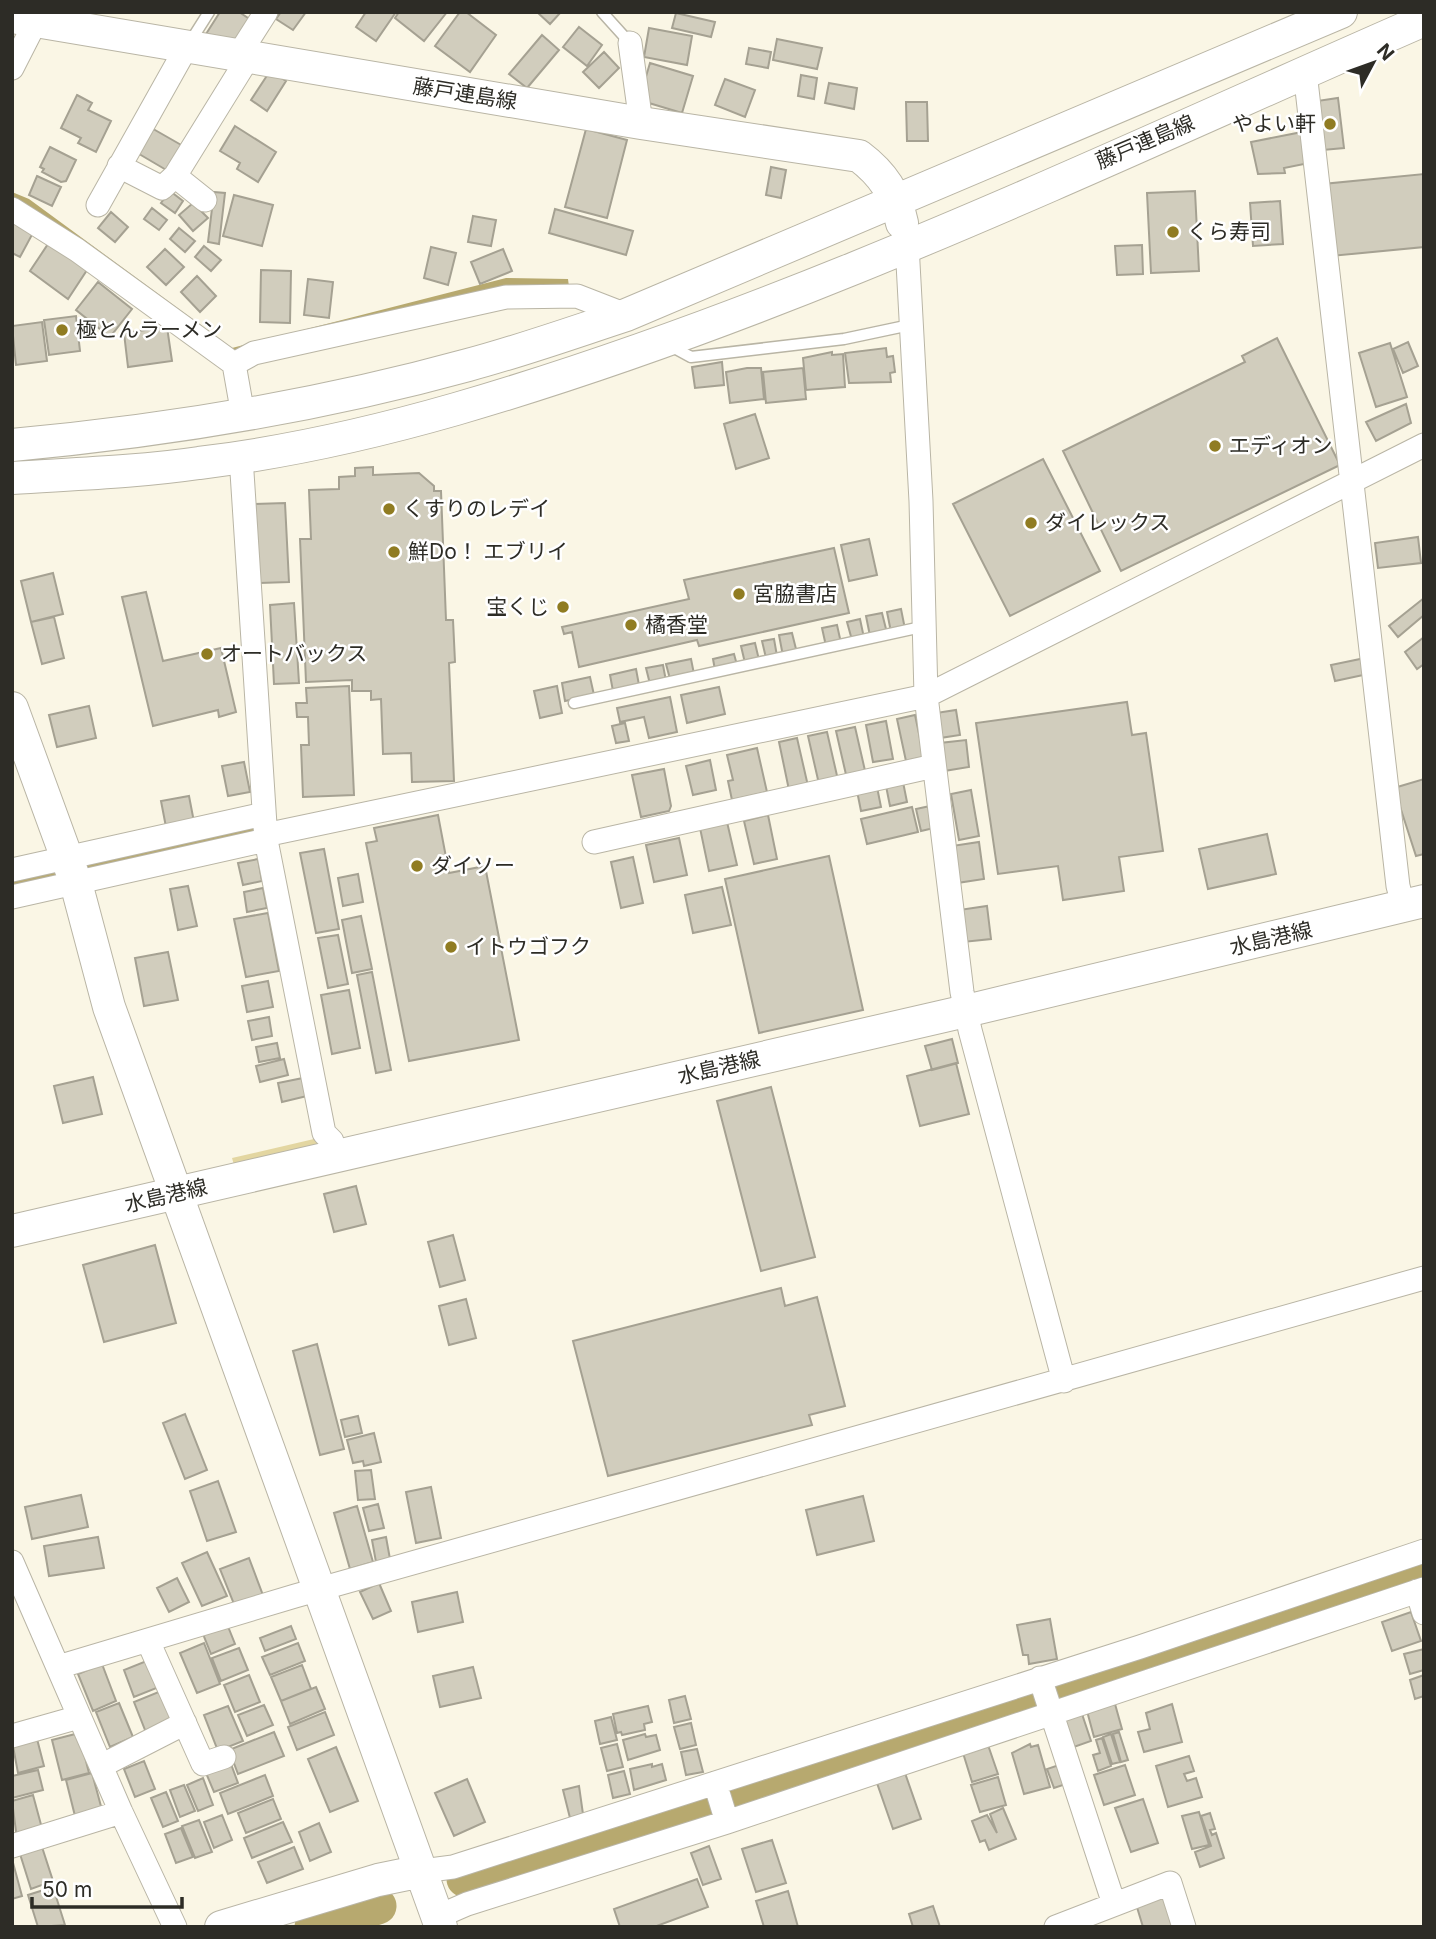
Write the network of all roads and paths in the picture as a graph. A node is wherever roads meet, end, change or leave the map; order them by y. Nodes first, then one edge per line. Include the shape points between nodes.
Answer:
1 (209, 12) edge
2 (266, 12) edge
3 (602, 12) edge
4 (1341, 12) edge
5 (29, 17) edge
6 (1424, 20) edge
7 (630, 43) joint
8 (186, 48) junction
9 (243, 57) junction
10 (12, 68) edge
11 (1305, 72) junction
12 (640, 123) junction
13 (119, 166) junction
14 (174, 176) junction
15 (205, 201) dead end
16 (897, 202) junction
17 (98, 205) dead end
18 (12, 209) edge
19 (907, 245) junction
20 (626, 315) junction
21 (910, 325) junction
22 (664, 343) junction
23 (234, 364) junction
24 (243, 415) junction
25 (12, 444) edge
26 (1424, 445) edge
27 (241, 457) junction
28 (130, 470) junction
29 (12, 478) edge
30 (1350, 479) junction
31 (12, 497) edge
32 (926, 626) junction
33 (927, 690) junction
34 (573, 703) dead end
35 (12, 708) edge
36 (934, 766) junction
37 (12, 769) edge
38 (265, 829) junction
39 (594, 842) dead end
40 (12, 870) edge
41 (61, 872) junction
42 (12, 897) edge
43 (1414, 904) edge
44 (966, 1011) junction
45 (335, 1155) junction
46 (175, 1193) junction
47 (12, 1231) edge
48 (1424, 1278) edge
49 (1064, 1381) junction
50 (1424, 1550) edge
51 (12, 1562) edge
52 (1346, 1580) junction
53 (319, 1590) junction
54 (1420, 1590) edge
55 (21, 1607) edge
56 (1355, 1609) junction
57 (1424, 1614) edge
58 (148, 1641) junction
59 (58, 1667) junction
60 (1041, 1682) junction
61 (1050, 1711) junction
62 (79, 1717) junction
63 (184, 1723) junction
64 (12, 1736) edge
65 (224, 1757) dead end
66 (101, 1766) junction
67 (722, 1804) junction
68 (121, 1812) junction
69 (12, 1846) edge
70 (422, 1871) junction
71 (1114, 1905) junction
72 (431, 1923) edge
73 (175, 1927) edge
74 (221, 1927) edge
75 (1056, 1927) edge
76 (1184, 1927) edge

1 - 8 lane
2 - 9 street
3 - 7 lane
4 - 16 street, 藤戸連島線
5 - 8 street, 藤戸連島線
5 - 10 street
6 - 11 street, 藤戸連島線
7 - 12 street
8 - 9 street, 藤戸連島線
8 - 13 street
9 - 12 street, 藤戸連島線
9 - 14 street
11 - 19 street, 藤戸連島線
11 - 30 street
12 - 16 street, 藤戸連島線 via 859,156 878,170
13 - 14 street via 162,188
13 - 17 street
14 - 15 street
16 - 19 street, 藤戸連島線
16 - 20 street
18 - 23 street via 78,250
19 - 21 street
19 - 22 street
20 - 23 street via 577,296 506,297 254,353
20 - 24 street via 470,365
21 - 22 lane via 844,339 691,356
21 - 32 street
22 - 27 street via 454,410
23 - 24 street
24 - 25 street
26 - 30 street
27 - 28 street
27 - 38 street
28 - 29 street
28 - 31 street via 95,488
30 - 33 street
30 - 43 street via 1398,886
32 - 33 street
32 - 34 lane
33 - 36 street
33 - 38 street
35 - 41 street
36 - 39 street
36 - 44 street
37 - 41 street
38 - 41 street
38 - 45 street via 324,1133
40 - 41 street
41 - 42 street
41 - 46 street
43 - 44 street, 水島港線
44 - 45 street, 水島港線
44 - 49 street
45 - 46 street, 水島港線
46 - 47 street, 水島港線
46 - 53 street
48 - 49 street
49 - 53 street
50 - 52 street
51 - 55 street
52 - 56 street
52 - 60 street
53 - 58 street
53 - 70 street
54 - 56 street
54 - 57 street
55 - 59 street
56 - 61 street
58 - 59 street
58 - 63 street
59 - 62 street
60 - 61 street
60 - 67 street
61 - 67 street
61 - 71 street
62 - 64 street
62 - 66 street
63 - 65 street via 203,1765
63 - 66 street
66 - 68 street
67 - 70 street
67 - 72 street via 467,1903
68 - 69 street
68 - 73 street
70 - 72 street
70 - 74 street
71 - 75 street
71 - 76 street via 1170,1883

